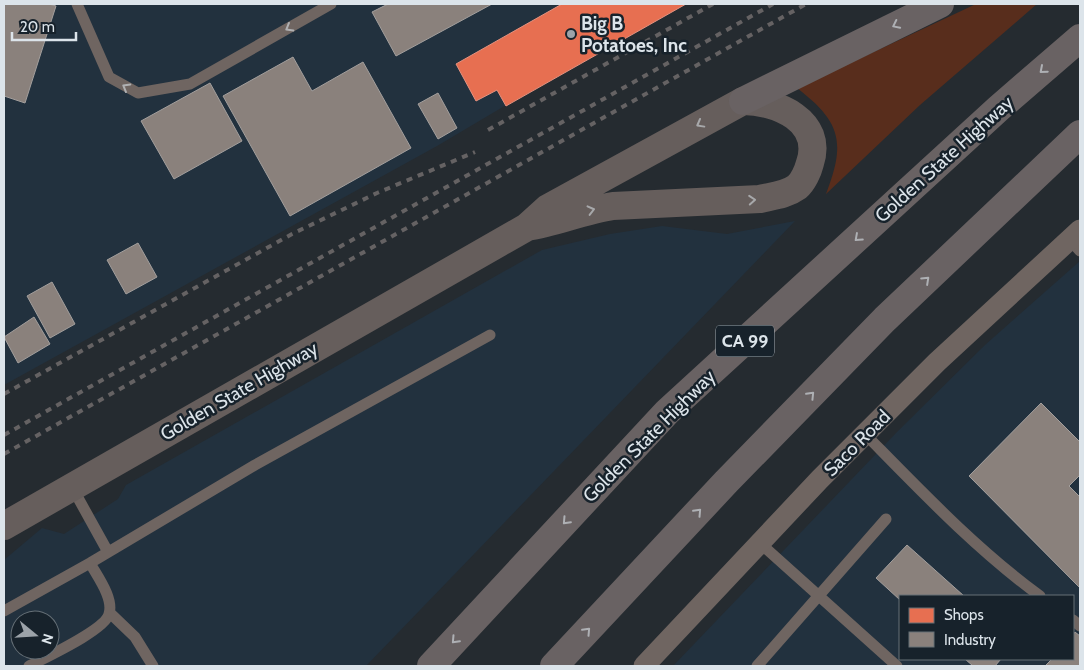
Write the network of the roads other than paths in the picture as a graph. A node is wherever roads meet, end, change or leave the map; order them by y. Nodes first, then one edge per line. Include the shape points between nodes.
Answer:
1 (77, 4) edge
2 (331, 4) edge
3 (940, 4) edge
4 (1080, 38) edge
5 (743, 101) junction
6 (1080, 134) edge
7 (527, 227) junction
8 (1077, 240) edge
9 (490, 335) dead end
10 (866, 435) junction
11 (71, 486) junction
12 (886, 519) dead end
13 (4, 526) edge
14 (760, 543) junction
15 (108, 552) junction
16 (90, 563) junction
17 (818, 595) junction
18 (1039, 595) edge
19 (4, 611) edge
20 (110, 613) junction
21 (29, 666) edge
22 (152, 666) edge
23 (431, 666) edge
24 (554, 666) edge
25 (644, 666) edge
26 (757, 666) edge
27 (897, 666) edge

2 -> 1 lane via 190,84 138,94 109,77
3 -> 5 highway
4 -> 23 highway, Golden State Highway / CA 99 via 667,412
5 -> 7 main road, Golden State Highway via 548,208
7 -> 5 main road, Golden State Highway via 613,206 760,199 783,194 798,186 808,171 812,156 805,126 795,116 772,104
24 -> 6 highway via 726,482 885,319
7 - 11 main road, Golden State Highway
8 - 10 street, Saco Road via 937,362
9 - 15 lane via 255,464
10 - 14 street, Saco Road
10 - 18 lane via 958,528 1002,568
11 - 13 main road, Golden State Highway
11 - 15 lane
12 - 17 lane
14 - 17 lane
14 - 25 street, Saco Road
15 - 16 lane
16 - 19 lane
16 - 20 lane via 108,599
17 - 26 lane
17 - 27 lane
20 - 21 lane via 102,626
20 - 22 lane via 135,637

